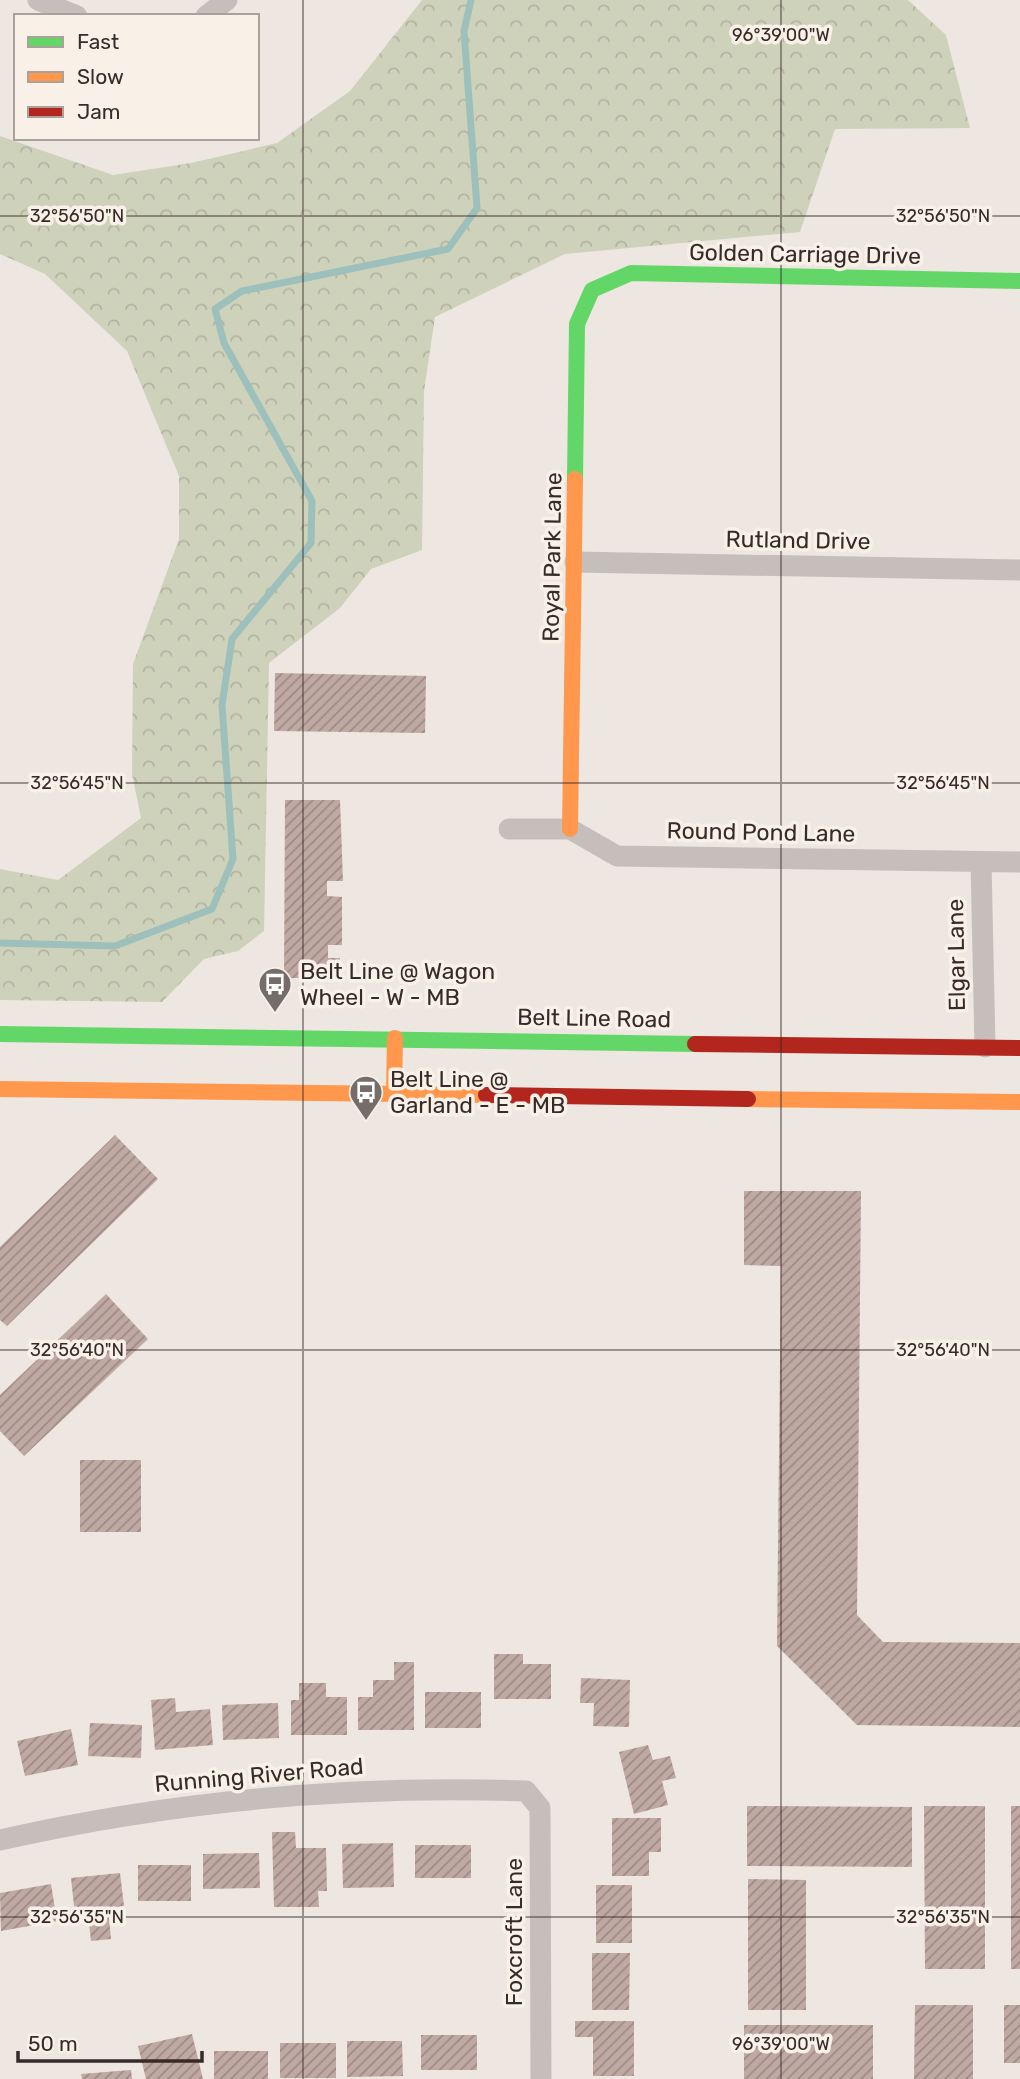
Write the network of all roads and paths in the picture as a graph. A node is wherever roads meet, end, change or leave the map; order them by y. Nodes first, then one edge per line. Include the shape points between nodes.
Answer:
1 (38, 0) edge
2 (227, 0) edge
3 (72, 14) edge
4 (209, 14) edge
5 (1020, 281) edge
6 (592, 290) joint
7 (575, 562) junction
8 (1020, 570) edge
9 (509, 829) dead end
10 (570, 829) junction
11 (1020, 862) edge
12 (981, 863) junction
13 (0, 1034) edge
14 (395, 1038) junction
15 (1020, 1048) edge
16 (985, 1054) junction
17 (0, 1089) edge
18 (394, 1094) junction
19 (1020, 1102) edge
20 (526, 1791) joint
21 (0, 1840) edge
22 (541, 2079) edge

1 - 3 street
2 - 4 street
5 - 6 main road, Golden Carriage Drive via 631,273
6 - 7 main road, Royal Park Lane via 577,324
7 - 8 street, Rutland Drive
7 - 10 main road, Royal Park Lane
9 - 10 street, Round Pond Lane
10 - 12 street, Round Pond Lane via 618,856
11 - 12 street, Round Pond Lane
12 - 16 street, Elgar Lane
13 - 14 main road, Belt Line Road
14 - 16 main road, Belt Line Road via 622,1048
14 - 18 main road
15 - 16 main road, Belt Line Road
17 - 18 main road
18 - 19 main road via 622,1090 984,1095
20 - 21 street, Running River Road via 439,1788 291,1794 113,1816
20 - 22 street, Foxcroft Lane via 540,1808

